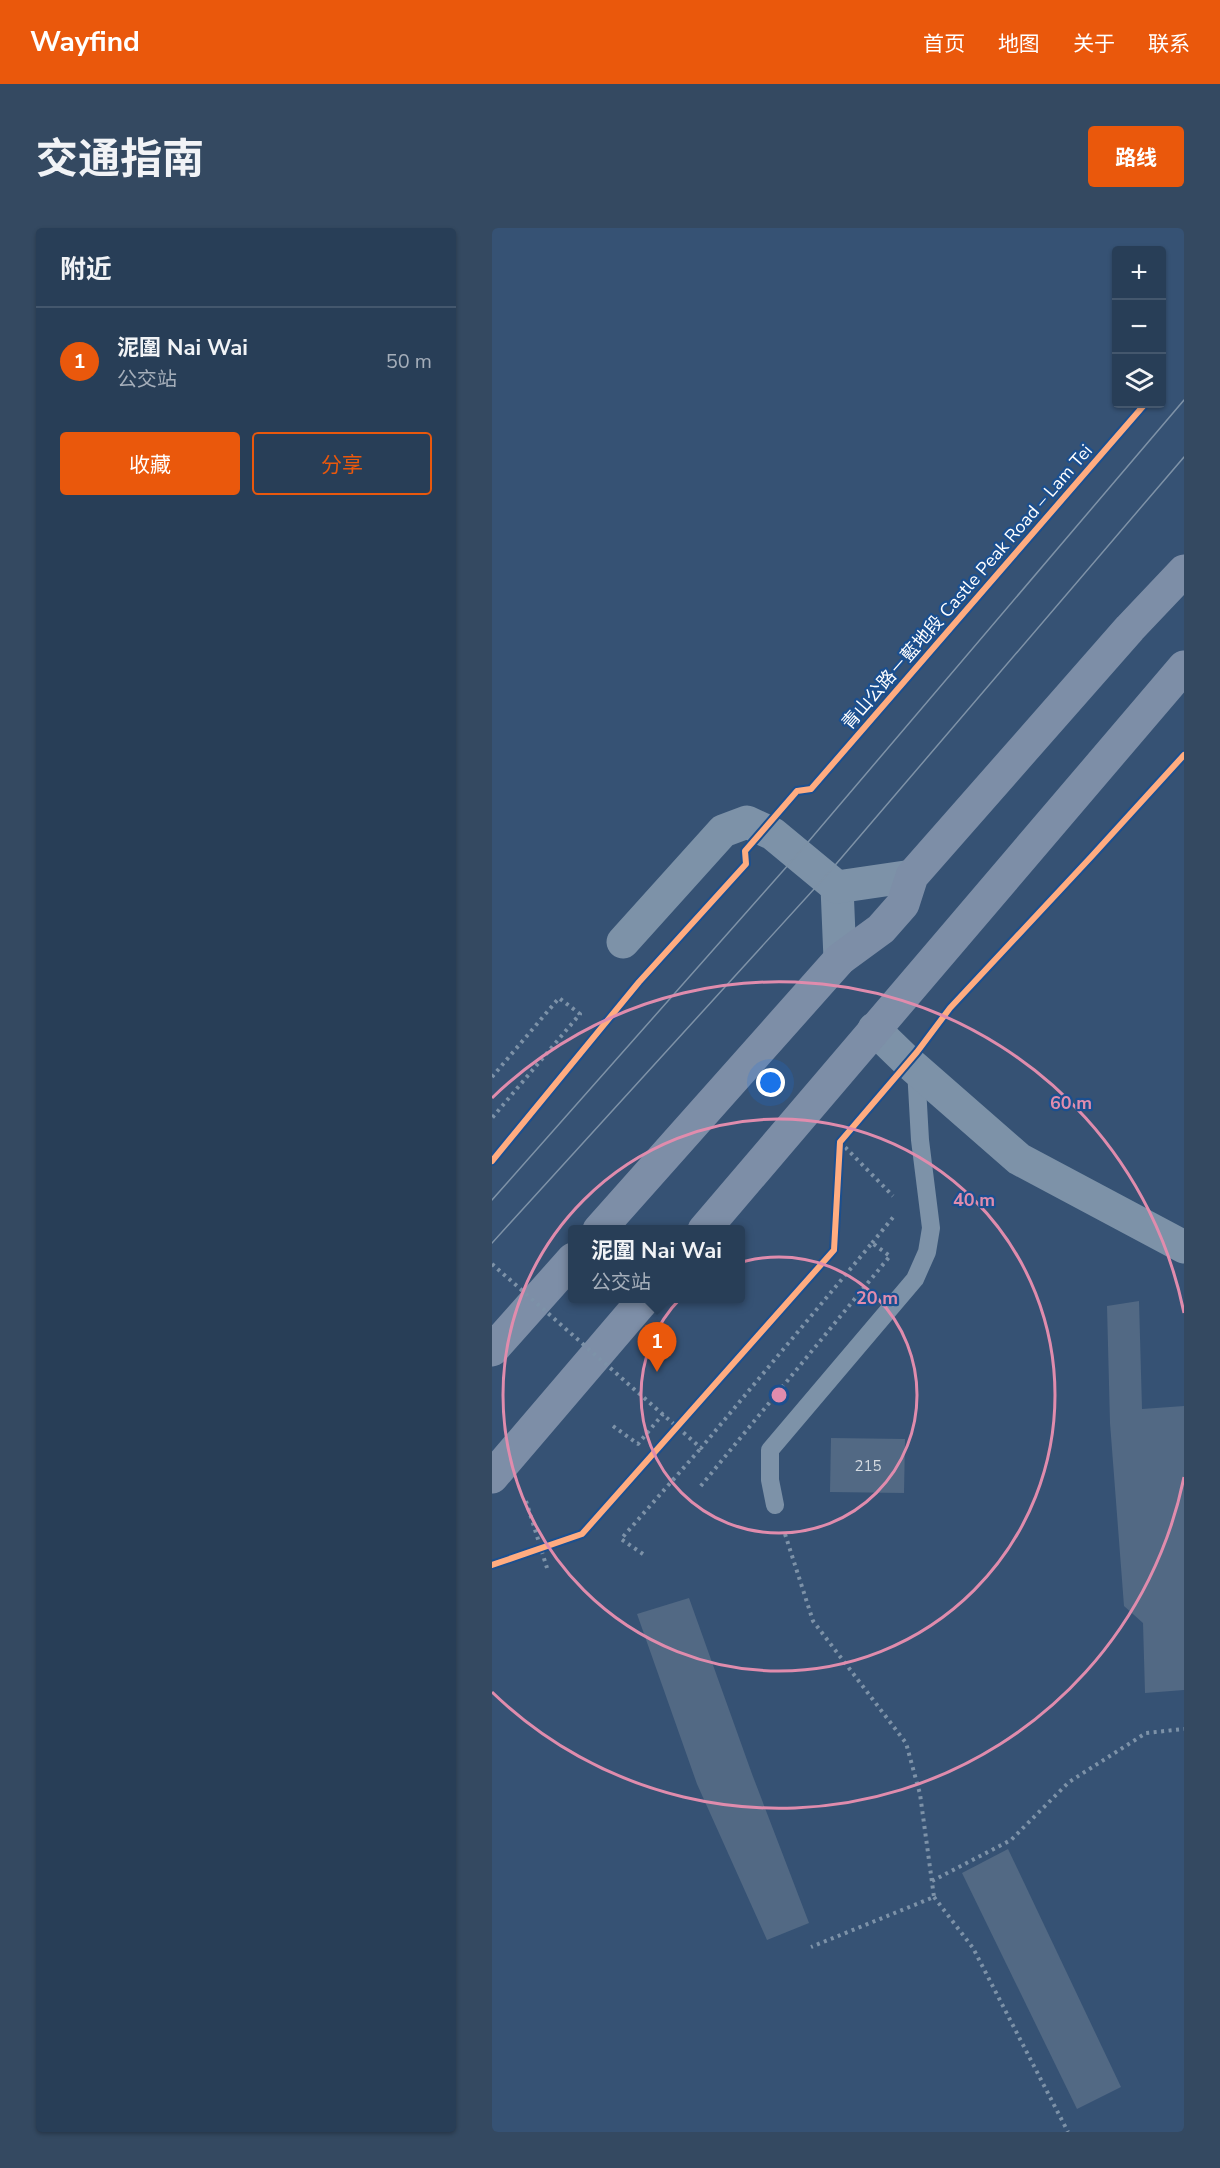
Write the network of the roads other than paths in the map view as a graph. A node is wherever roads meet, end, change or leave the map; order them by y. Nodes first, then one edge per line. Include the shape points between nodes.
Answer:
1 (1184, 571) edge
2 (1184, 667) edge
3 (912, 876) junction
4 (837, 887) junction
5 (622, 942) dead end
6 (840, 959) junction
7 (874, 1029) junction
8 (915, 1067) junction
9 (603, 1225) edge
10 (708, 1225) edge
11 (1184, 1247) edge
12 (568, 1265) edge
13 (642, 1303) edge
14 (492, 1350) edge
15 (492, 1477) edge
16 (775, 1505) road end

1 - 3 main road
2 - 7 main road
3 - 4 street
3 - 6 main road via 903,904 881,929
4 - 5 street via 773,834 747,822 723,831
4 - 6 street
6 - 9 main road
7 - 8 street
7 - 10 main road
8 - 11 street via 1019,1159
8 - 16 lane via 931,1228 927,1252 915,1279 770,1449
12 - 14 main road
13 - 15 main road

